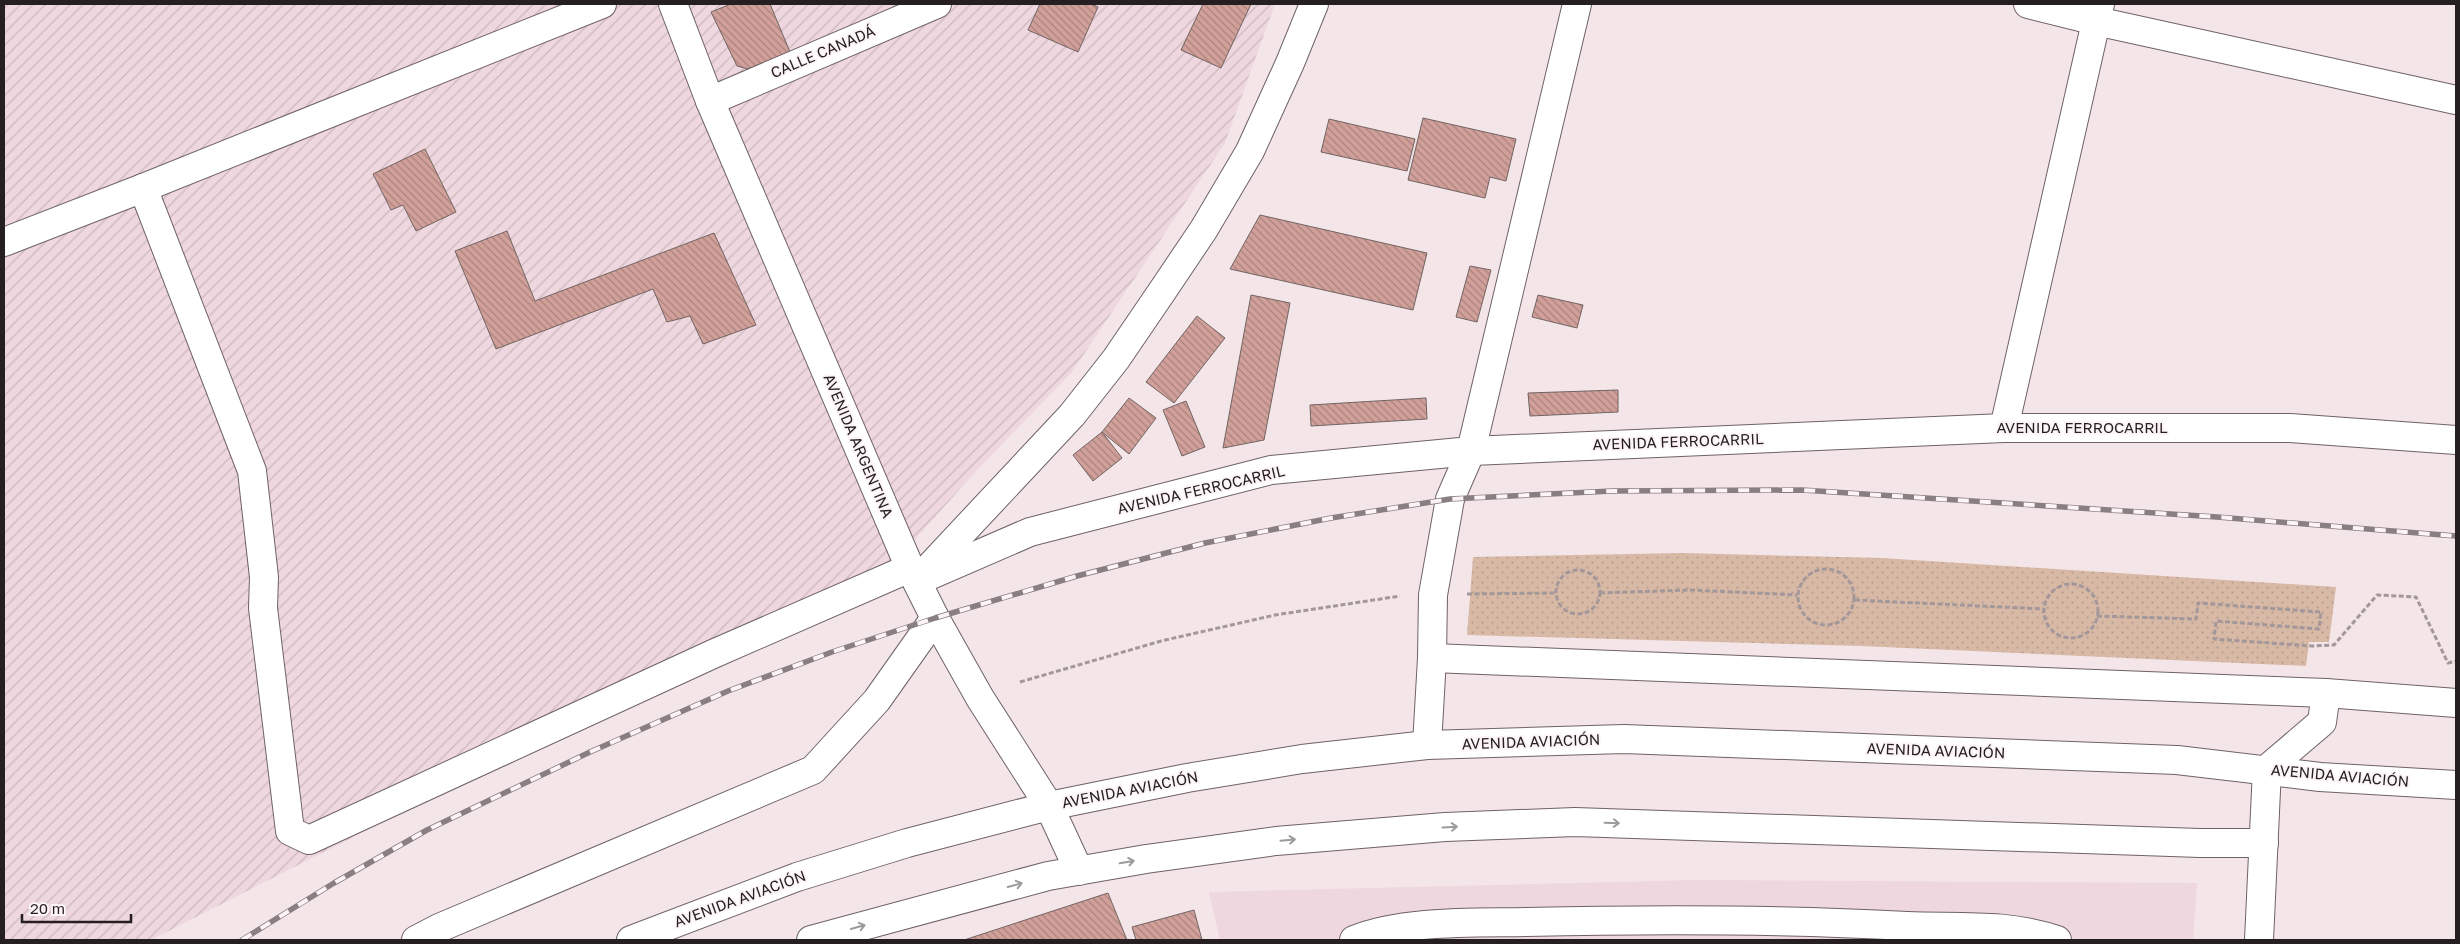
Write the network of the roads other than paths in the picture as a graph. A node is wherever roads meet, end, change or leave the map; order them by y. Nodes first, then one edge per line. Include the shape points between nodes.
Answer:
1 (602, 4) edge
2 (673, 4) edge
3 (937, 4) edge
4 (1314, 4) edge
5 (1576, 4) edge
6 (2028, 4) edge
7 (2098, 12) edge
8 (2456, 100) edge
9 (710, 101) junction
10 (144, 188) junction
11 (4, 242) edge
12 (2004, 428) junction
13 (2456, 440) edge
14 (1471, 451) junction
15 (914, 574) junction
16 (935, 618) junction
17 (1432, 658) junction
18 (2326, 693) junction
19 (2456, 703) edge
20 (1427, 746) junction
21 (2267, 769) junction
22 (2456, 785) edge
23 (1050, 806) junction
24 (2264, 843) junction
25 (1079, 871) junction
26 (416, 940) edge
27 (631, 940) edge
28 (811, 940) edge
29 (1354, 940) edge
30 (2057, 940) edge
31 (2259, 940) edge

1 - 10 main road
2 - 9 main road, AVENIDA ARGENTINA
3 - 9 main road, CALLE CANADÁ
4 - 15 main road via 1250,151 1204,230 1116,359 1072,415
5 - 14 main road
6 - 7 main road
7 - 8 main road
7 - 12 main road
9 - 15 main road, AVENIDA ARGENTINA
10 - 11 main road
10 - 15 main road, AVENIDA FERROCARRIL via 252,471 264,577 263,608 290,831 309,840 713,654
12 - 13 main road, AVENIDA FERROCARRIL via 2290,428
12 - 14 main road, AVENIDA FERROCARRIL
14 - 15 main road, AVENIDA FERROCARRIL via 1271,470 1030,532
14 - 17 main road via 1450,499 1433,594
15 - 16 main road, AVENIDA ARGENTINA
16 - 23 main road, AVENIDA ARGENTINA via 980,698
16 - 26 main road via 877,700 813,770
17 - 18 main road
17 - 20 main road
18 - 19 main road
18 - 21 main road via 2322,722
20 - 21 main road, AVENIDA AVIACIÓN via 1624,739 2177,760
20 - 23 main road, AVENIDA AVIACIÓN via 1302,759
21 - 22 main road, AVENIDA AVIACIÓN via 2320,776
21 - 24 main road
23 - 25 main road, AVENIDA ARGENTINA
23 - 27 main road, AVENIDA AVIACIÓN via 907,843 814,872
25 -> 24 main road via 1276,841 1445,827 1575,822
24 - 31 main road
28 -> 25 main road
29 - 30 main road via 1376,931 1456,924 1647,919 1801,920 1997,928 2030,931

